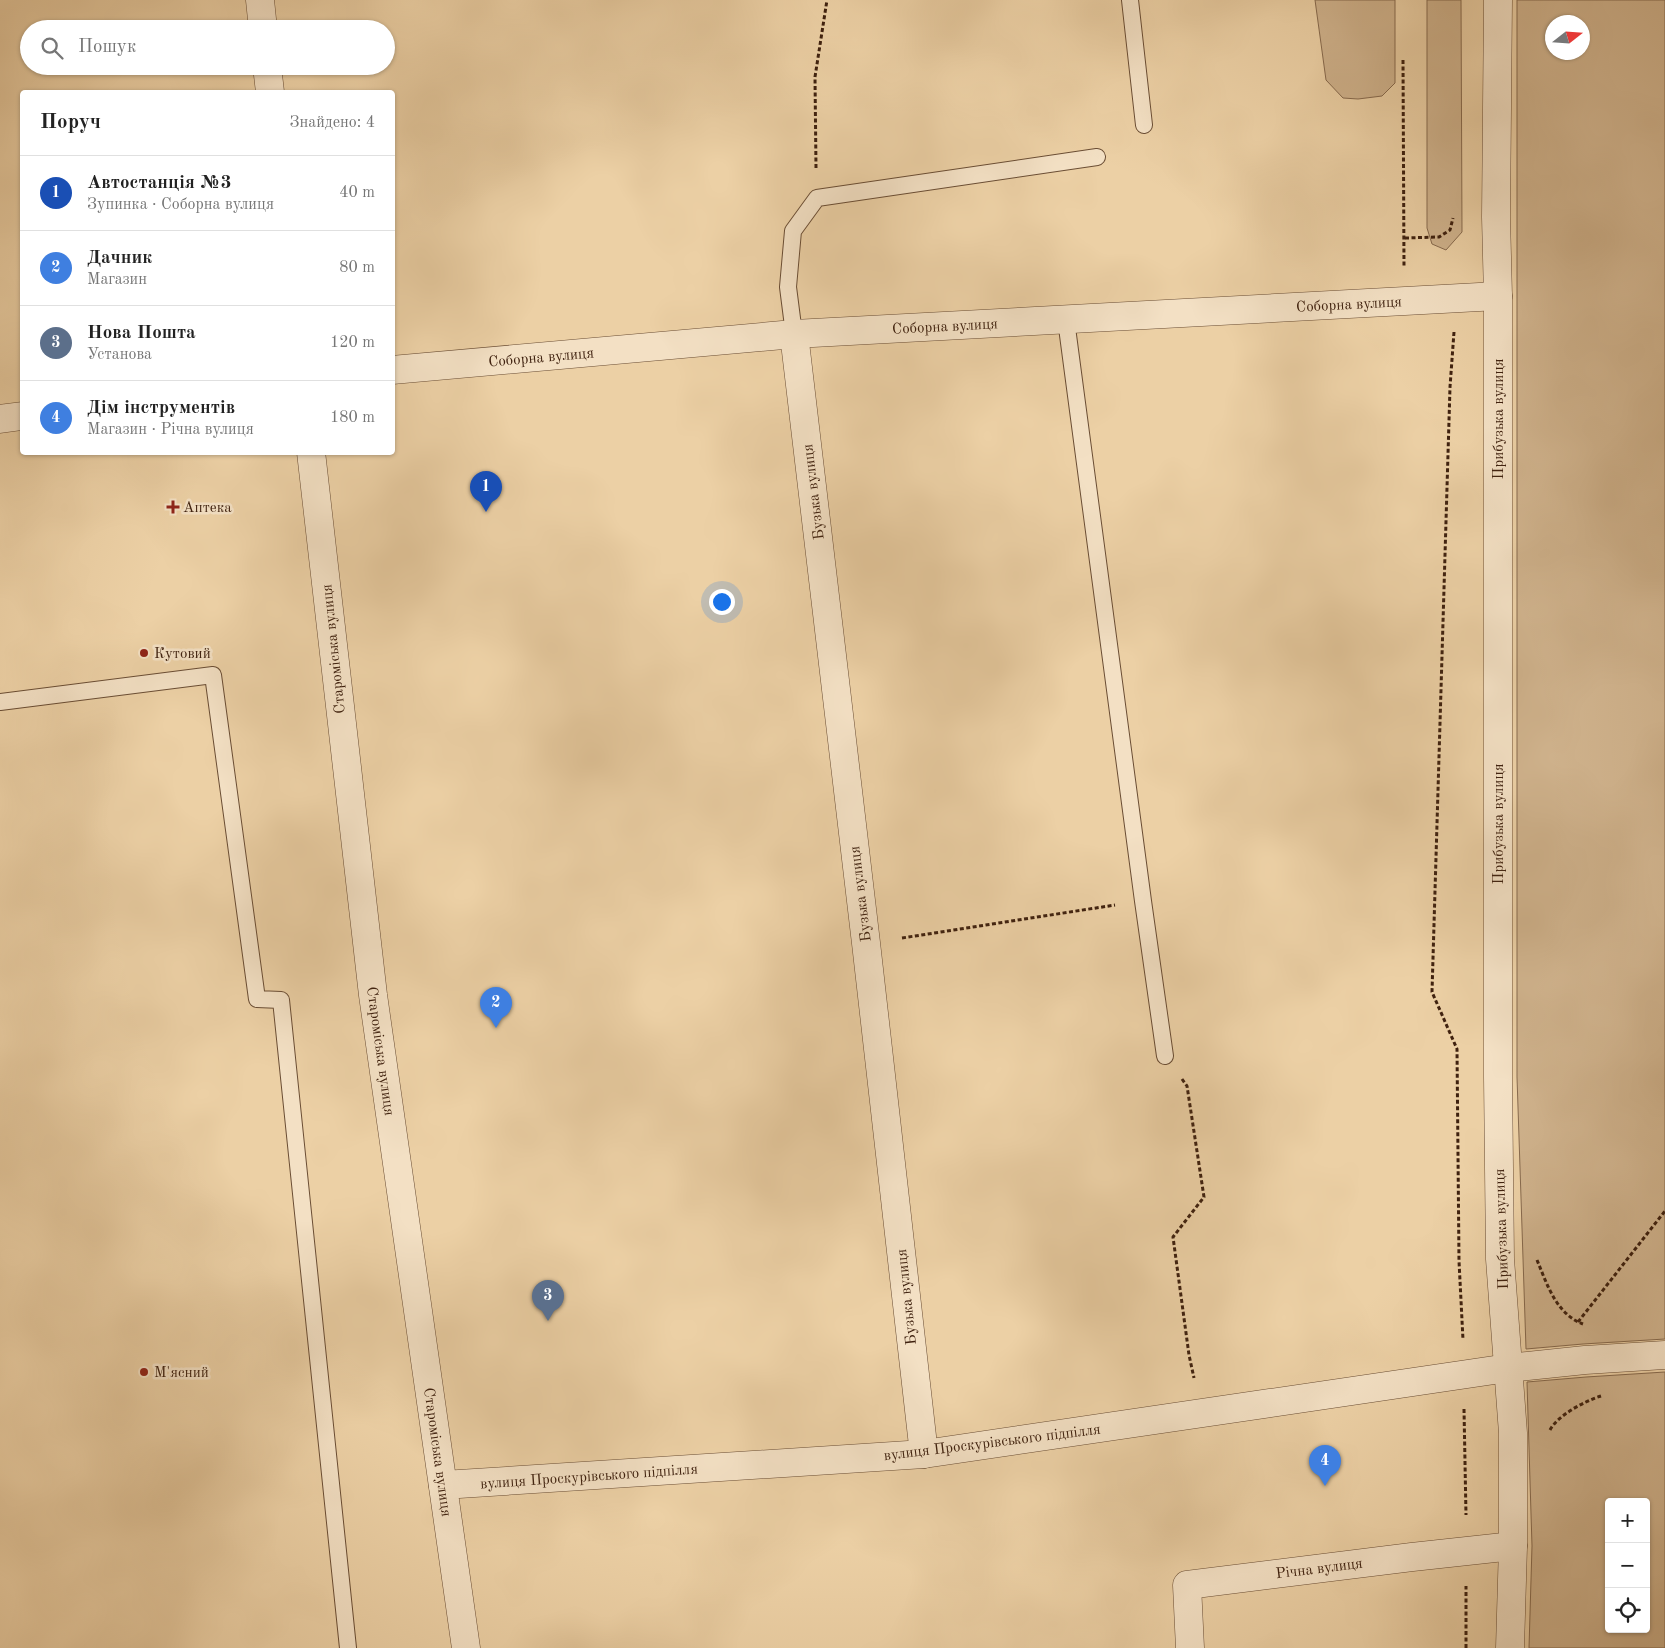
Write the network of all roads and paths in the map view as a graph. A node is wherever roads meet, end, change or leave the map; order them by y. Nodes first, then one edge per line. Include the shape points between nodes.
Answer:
1 (260, 0) edge
2 (827, 0) edge
3 (1130, 0) edge
4 (1498, 0) edge
5 (262, 20) edge
6 (1403, 60) dead end
7 (268, 75) edge
8 (270, 90) edge
9 (1144, 124) dead end
10 (1097, 157) dead end
11 (817, 198) junction
12 (1453, 218) dead end
13 (1405, 238) junction
14 (1498, 296) junction
15 (1458, 298) junction
16 (1404, 301) junction
17 (1066, 320) junction
18 (794, 334) junction
19 (395, 370) edge
20 (20, 416) edge
21 (0, 419) edge
22 (311, 455) edge
23 (0, 702) edge
24 (1143, 901) junction
25 (866, 943) junction
26 (1165, 1056) joint
27 (1665, 1212) edge
28 (1536, 1257) dead end
29 (1578, 1322) junction
30 (1583, 1324) dead end
31 (1665, 1355) edge
32 (1508, 1368) junction
33 (1464, 1374) junction
34 (1602, 1396) dead end
35 (1201, 1413) junction
36 (1550, 1430) dead end
37 (924, 1454) junction
38 (443, 1485) junction
39 (1513, 1546) junction
40 (1467, 1551) junction
41 (348, 1648) edge
42 (466, 1648) edge
43 (1190, 1648) edge
44 (1466, 1648) edge
45 (1510, 1648) edge

1 - 5 street
2 - 11 path via 815,77
3 - 9 lane
4 - 14 street, Прибузька вулиця
6 - 13 path
7 - 8 street
10 - 11 lane
11 - 18 lane via 793,231 788,287
12 - 13 path via 1450,230 1439,236
13 - 16 path
14 - 15 street, Соборна вулиця
14 - 32 street, Прибузька вулиця via 1498,1078 1500,1259
15 - 16 street, Соборна вулиця
15 - 33 path via 1450,387 1432,992 1457,1049
16 - 17 street, Соборна вулиця
17 - 18 street, Соборна вулиця
17 - 24 lane
18 - 19 street, Соборна вулиця
18 - 25 street, Бузька вулиця
20 - 21 street
22 - 38 street, Староміська вулиця via 372,995
23 - 41 lane via 213,675 257,999 281,1000
24 - 25 path
24 - 26 lane
25 - 37 street, Бузька вулиця
26 - 35 path via 1187,1086 1204,1197 1173,1237 1189,1355
27 - 29 path
28 - 29 path via 1558,1304
29 - 30 path
31 - 32 street, вулиця Проскурівського підпілля
32 - 33 street, вулиця Проскурівського підпілля
32 - 39 street, Прибузька вулиця via 1513,1433
33 - 35 street, вулиця Проскурівського підпілля
33 - 40 path
34 - 36 path via 1560,1418
35 - 37 street, вулиця Проскурівського підпілля
37 - 38 street, вулиця Проскурівського підпілля
38 - 42 street, Староміська вулиця
39 - 40 street, Річна вулиця
39 - 45 street, Прибузька вулиця
40 - 43 street, Річна вулиця via 1187,1585
40 - 44 path

